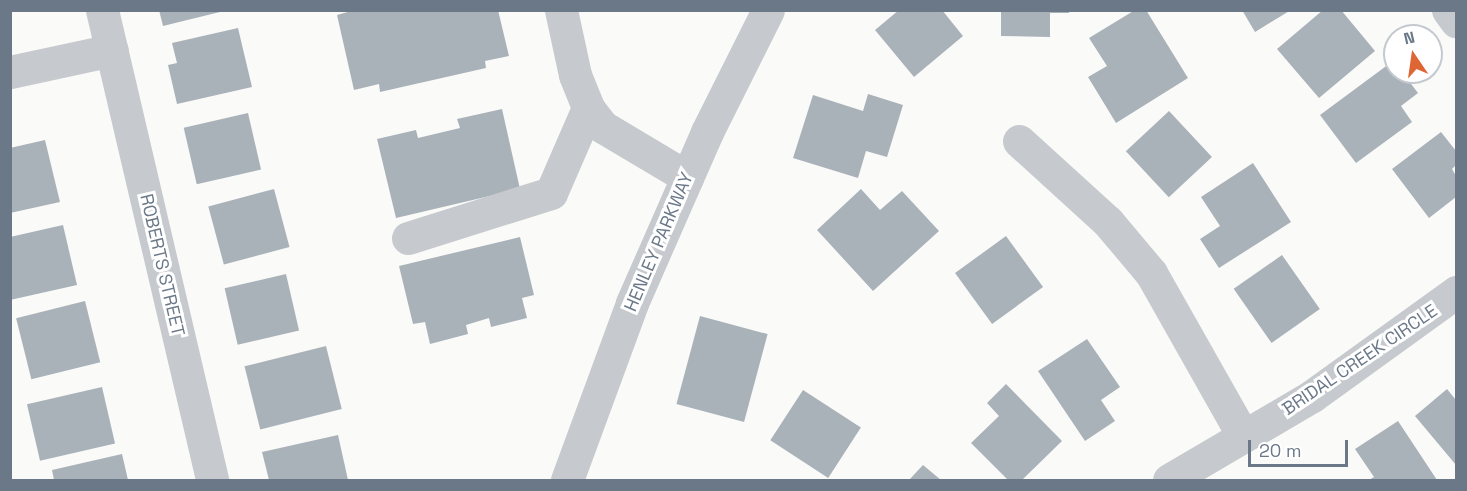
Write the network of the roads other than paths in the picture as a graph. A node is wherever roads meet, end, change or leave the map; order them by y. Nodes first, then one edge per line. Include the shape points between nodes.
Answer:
1 (102, 10) edge
2 (561, 10) edge
3 (768, 10) edge
4 (1448, 10) edge
5 (1456, 21) edge
6 (111, 50) junction
7 (10, 72) edge
8 (588, 108) junction
9 (1019, 141) dead end
10 (687, 177) junction
11 (408, 238) dead end
12 (1456, 292) edge
13 (1242, 434) junction
14 (212, 480) edge
15 (567, 480) edge
16 (1169, 480) edge

1 - 6 street, ROBERTS STREET
2 - 8 street via 575,75
3 - 10 street, HENLEY PARKWAY
4 - 5 street
6 - 7 street
6 - 14 street, ROBERTS STREET
8 - 10 street via 603,127
8 - 11 street via 551,193
9 - 13 street via 1108,222 1151,273
10 - 15 street, HENLEY PARKWAY via 632,303
12 - 13 street, BRIDAL CREEK CIRCLE via 1312,396
13 - 16 street, BRIDAL CREEK CIRCLE

